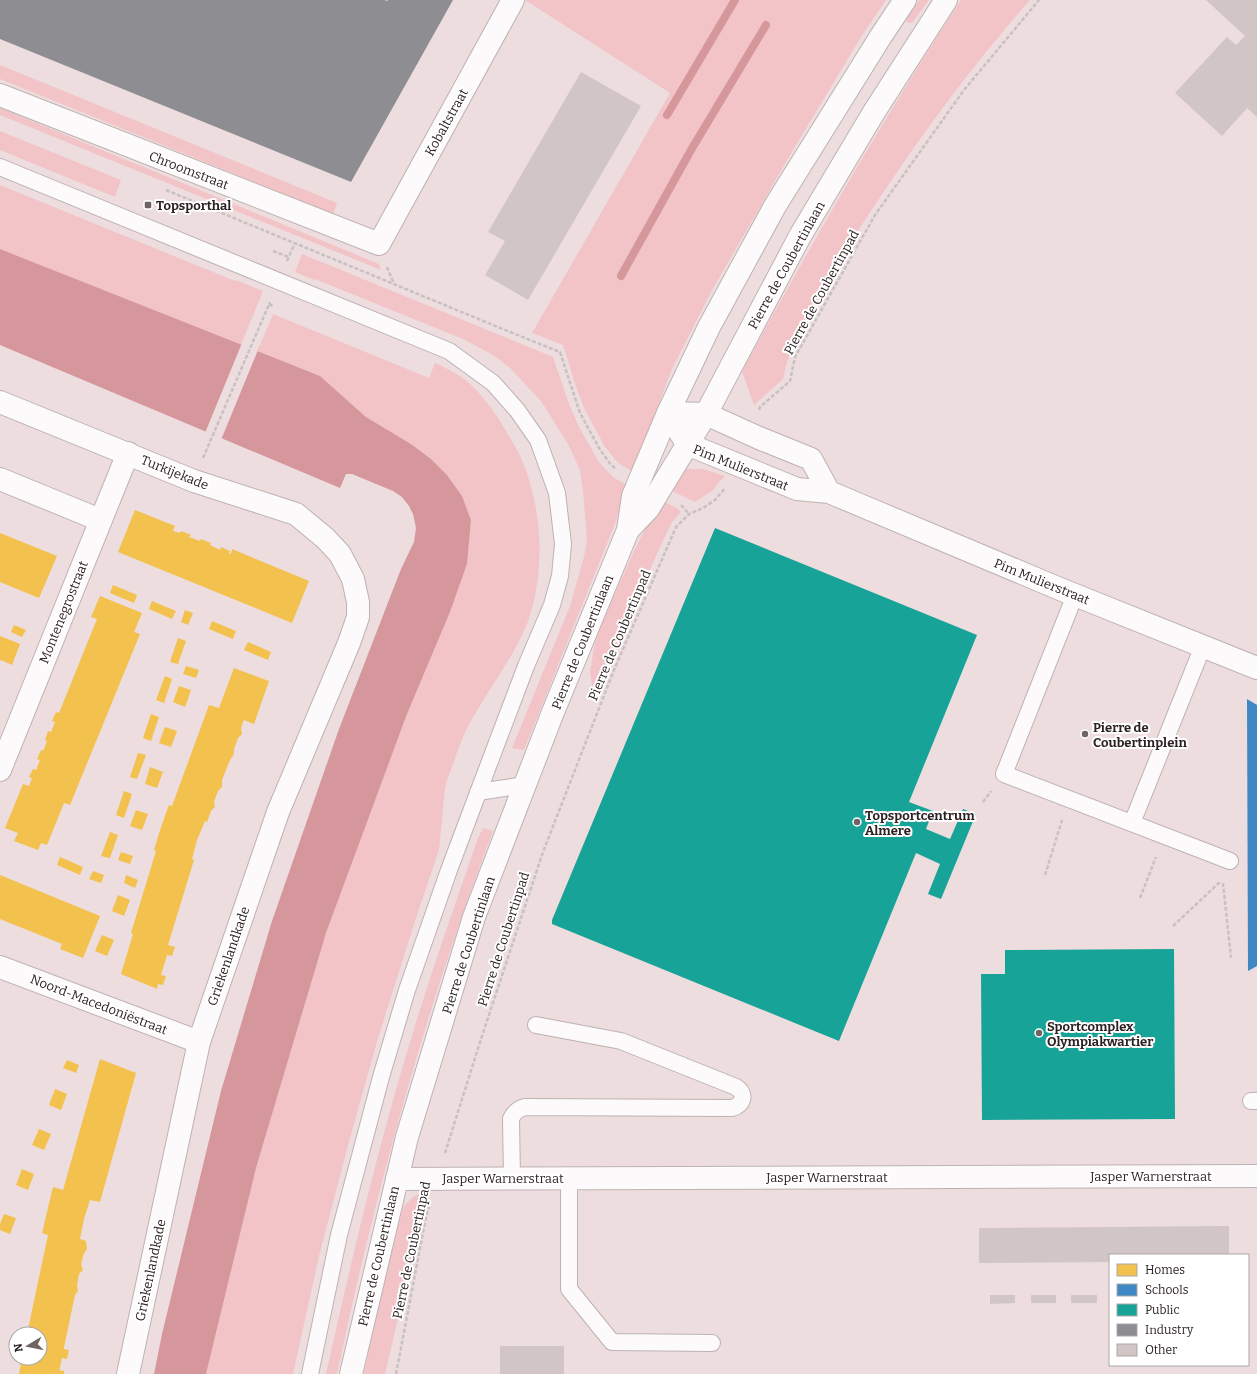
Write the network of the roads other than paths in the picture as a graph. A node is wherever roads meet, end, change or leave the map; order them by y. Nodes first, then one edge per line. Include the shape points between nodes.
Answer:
1 (513, 0) edge
2 (905, 0) edge
3 (946, 0) edge
4 (0, 96) edge
5 (0, 167) edge
6 (379, 244) joint
7 (0, 402) edge
8 (668, 413) junction
9 (706, 414) junction
10 (687, 444) junction
11 (128, 453) junction
12 (0, 479) edge
13 (829, 492) junction
14 (100, 520) junction
15 (628, 530) junction
16 (340, 554) joint
17 (1075, 595) junction
18 (1203, 646) junction
19 (1257, 668) edge
20 (0, 770) edge
21 (525, 785) junction
22 (478, 792) junction
23 (1132, 823) junction
24 (1230, 861) dead end
25 (0, 967) edge
26 (536, 1025) dead end
27 (199, 1042) junction
28 (1257, 1176) edge
29 (512, 1177) junction
30 (569, 1177) junction
31 (397, 1178) junction
32 (712, 1343) dead end
33 (128, 1374) edge
34 (310, 1374) edge
35 (351, 1374) edge

1 - 6 street, Kobaltstraat
2 - 8 street, Pierre de Coubertinlaan via 775,206 709,327
3 - 9 street, Pierre de Coubertinlaan via 874,112 800,236
4 - 6 street, Chroomstraat
5 - 22 lane via 449,351 493,383 516,410 538,440 558,493 563,544 560,576 552,605
7 - 11 street, Turkijekade
8 - 9 street
8 - 10 street, Pim Mulierstraat
8 - 15 street, Pierre de Coubertinlaan via 633,496
9 - 10 street, Pierre de Coubertinlaan
9 - 13 street via 811,459
10 - 13 street, Pim Mulierstraat via 798,489
10 - 15 street, Pierre de Coubertinlaan via 648,509
11 - 14 street, Montenegrostraat
11 - 16 street, Turkijekade via 194,481 296,514
12 - 14 street
13 - 17 street, Pim Mulierstraat
14 - 20 street, Montenegrostraat
15 - 21 street, Pierre de Coubertinlaan
16 - 27 street, Griekenlandkade via 353,579 358,616 278,812
17 - 18 street, Pim Mulierstraat
17 - 23 lane via 1004,774
18 - 19 street, Pim Mulierstraat
18 - 23 lane
21 - 22 lane
21 - 31 street, Pierre de Coubertinlaan via 474,917
22 - 34 lane via 407,990 381,1077 339,1235
23 - 24 lane
25 - 27 street, Noord-Macedoniëstraat
26 - 29 lane via 621,1041 736,1087 741,1092 742,1099 738,1106 732,1108 520,1108 511,1119
27 - 33 street, Griekenlandkade
28 - 30 street, Jasper Warnerstraat
29 - 30 street, Jasper Warnerstraat
29 - 31 street, Jasper Warnerstraat
30 - 32 lane via 569,1289 612,1342
31 - 35 street, Pierre de Coubertinlaan

